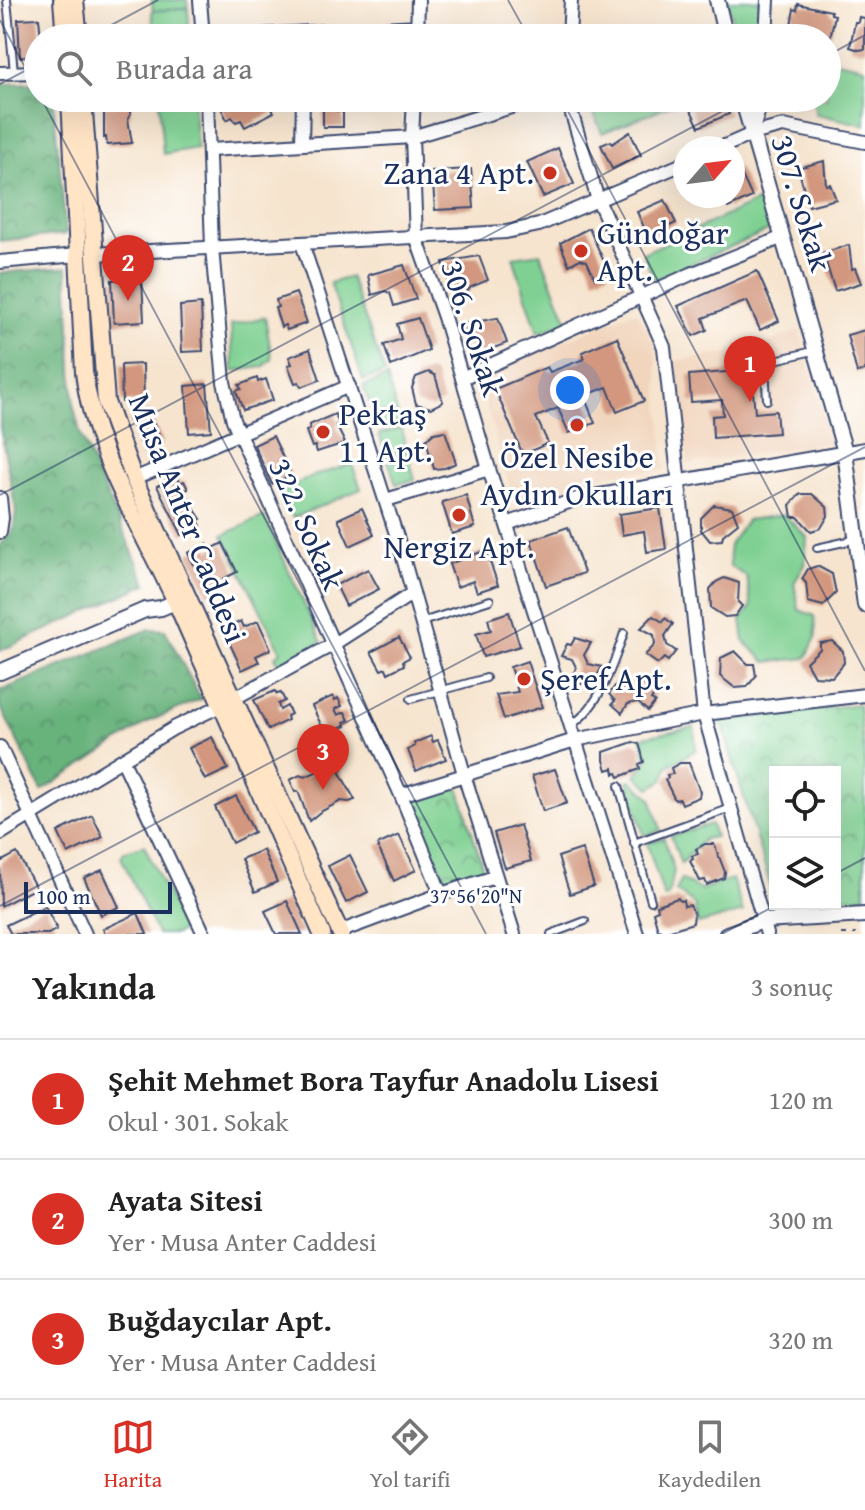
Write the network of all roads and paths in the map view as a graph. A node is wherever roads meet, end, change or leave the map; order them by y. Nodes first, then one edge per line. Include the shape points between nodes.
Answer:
1 (7, 0) edge
2 (62, 0) edge
3 (75, 0) edge
4 (200, 0) edge
5 (418, 0) edge
6 (571, 0) edge
7 (717, 0) edge
8 (768, 0) edge
9 (64, 24) edge
10 (78, 24) edge
11 (202, 24) edge
12 (418, 24) edge
13 (570, 24) edge
14 (723, 24) edge
15 (767, 24) edge
16 (0, 73) edge
17 (14, 73) junction
18 (24, 73) edge
19 (71, 112) edge
20 (83, 112) edge
21 (208, 112) edge
22 (303, 112) edge
23 (413, 112) edge
24 (495, 112) edge
25 (571, 112) edge
26 (746, 112) edge
27 (758, 112) edge
28 (752, 134) junction
29 (412, 137) junction
30 (745, 137) edge
31 (865, 142) edge
32 (302, 144) junction
33 (210, 150) junction
34 (673, 168) edge
35 (598, 200) junction
36 (416, 237) junction
37 (783, 237) junction
38 (302, 243) junction
39 (212, 248) junction
40 (86, 255) junction
41 (0, 262) edge
42 (640, 298) junction
43 (817, 350) junction
44 (462, 378) junction
45 (349, 386) junction
46 (767, 400) dead end
47 (238, 432) junction
48 (865, 449) edge
49 (845, 452) junction
50 (489, 469) junction
51 (134, 479) junction
52 (677, 481) junction
53 (0, 498) edge
54 (386, 500) junction
55 (507, 524) junction
56 (0, 532) edge
57 (860, 535) edge
58 (817, 548) dead end
59 (413, 593) junction
60 (182, 600) junction
61 (490, 600) dead end
62 (865, 605) edge
63 (422, 622) junction
64 (624, 633) dead end
65 (332, 645) junction
66 (0, 672) edge
67 (486, 678) dead end
68 (441, 690) junction
69 (865, 695) edge
70 (411, 699) dead end
71 (227, 702) junction
72 (704, 714) junction
73 (570, 726) junction
74 (575, 740) junction
75 (0, 747) edge
76 (123, 761) junction
77 (465, 776) junction
78 (619, 786) dead end
79 (401, 795) junction
80 (731, 808) junction
81 (33, 816) junction
82 (0, 834) edge
83 (634, 843) junction
84 (495, 877) junction
85 (441, 894) junction
86 (651, 901) dead end
87 (865, 915) edge
88 (585, 921) dead end
89 (765, 927) edge
90 (564, 932) edge
91 (340, 933) edge
92 (85, 934) edge
93 (204, 934) edge
94 (322, 934) edge
95 (514, 934) edge
96 (551, 934) edge
97 (637, 934) edge
98 (727, 934) edge
99 (841, 934) edge
100 (856, 934) edge

1 - 17 lane
2 - 9 main road
3 - 10 main road
4 - 11 street
5 - 12 street
6 - 13 street
7 - 14 street
8 - 15 street
16 - 17 street
17 - 18 street
19 - 40 main road, Musa Anter Caddesi
20 - 40 main road, Musa Anter Caddesi
21 - 33 street, 322. Sokak
22 - 32 street
23 - 29 street, 306. Sokak
24 - 29 street
25 - 35 street
26 - 28 street, 307. Sokak
27 - 28 street
28 - 30 street
28 - 31 street via 783,126
28 - 37 street, 307. Sokak
29 - 32 street
29 - 36 street, 306. Sokak
32 - 33 street
33 - 39 street, 322. Sokak
34 - 35 street
35 - 36 street via 539,225 506,232
35 - 42 street
36 - 38 street
36 - 44 street, 306. Sokak
37 - 42 street
37 - 43 street, 307. Sokak
38 - 39 street
38 - 45 street
39 - 40 street
39 - 47 street, 322. Sokak via 224,382
40 - 41 street
40 - 51 main road, Musa Anter Caddesi via 106,402
40 - 60 main road, Musa Anter Caddesi via 88,405 103,450
42 - 44 street
42 - 52 street via 664,347
43 - 46 lane via 771,361 765,367
43 - 49 street, 307. Sokak
44 - 50 street, 306. Sokak
45 - 47 street
45 - 54 street
47 - 51 street
47 - 65 street, 322. Sokak
48 - 49 street
49 - 52 street
49 - 57 street, 307. Sokak
50 - 54 street
50 - 55 street, 306. Sokak
51 - 60 main road, Musa Anter Caddesi
52 - 55 street via 577,499
52 - 72 street
53 - 56 street
54 - 59 street
55 - 73 street, 306. Sokak
57 - 58 lane
57 - 62 street, 307. Sokak
59 - 63 street
59 - 65 street
60 - 66 street via 145,610
60 - 71 main road, Musa Anter Caddesi
61 - 63 lane
63 - 68 street
64 - 73 lane via 594,703
65 - 71 street
65 - 79 street, 322. Sokak
67 - 68 lane
68 - 70 lane
68 - 77 street
69 - 72 street
71 - 76 street
71 - 91 main road, Musa Anter Caddesi
71 - 94 main road, Musa Anter Caddesi
72 - 74 street
72 - 80 street
73 - 74 street, 306. Sokak
74 - 77 street
74 - 97 street, 306. Sokak
75 - 81 street
76 - 81 street
76 - 93 street
77 - 79 street
77 - 84 street
78 - 83 lane
79 - 85 street, 322. Sokak
80 - 83 lane
80 - 89 street
81 - 82 street
81 - 92 street
83 - 86 lane
84 - 85 street
84 - 95 street
85 - 91 street
87 - 89 street
88 - 90 lane
89 - 98 street
90 - 96 lane
99 - 100 path

